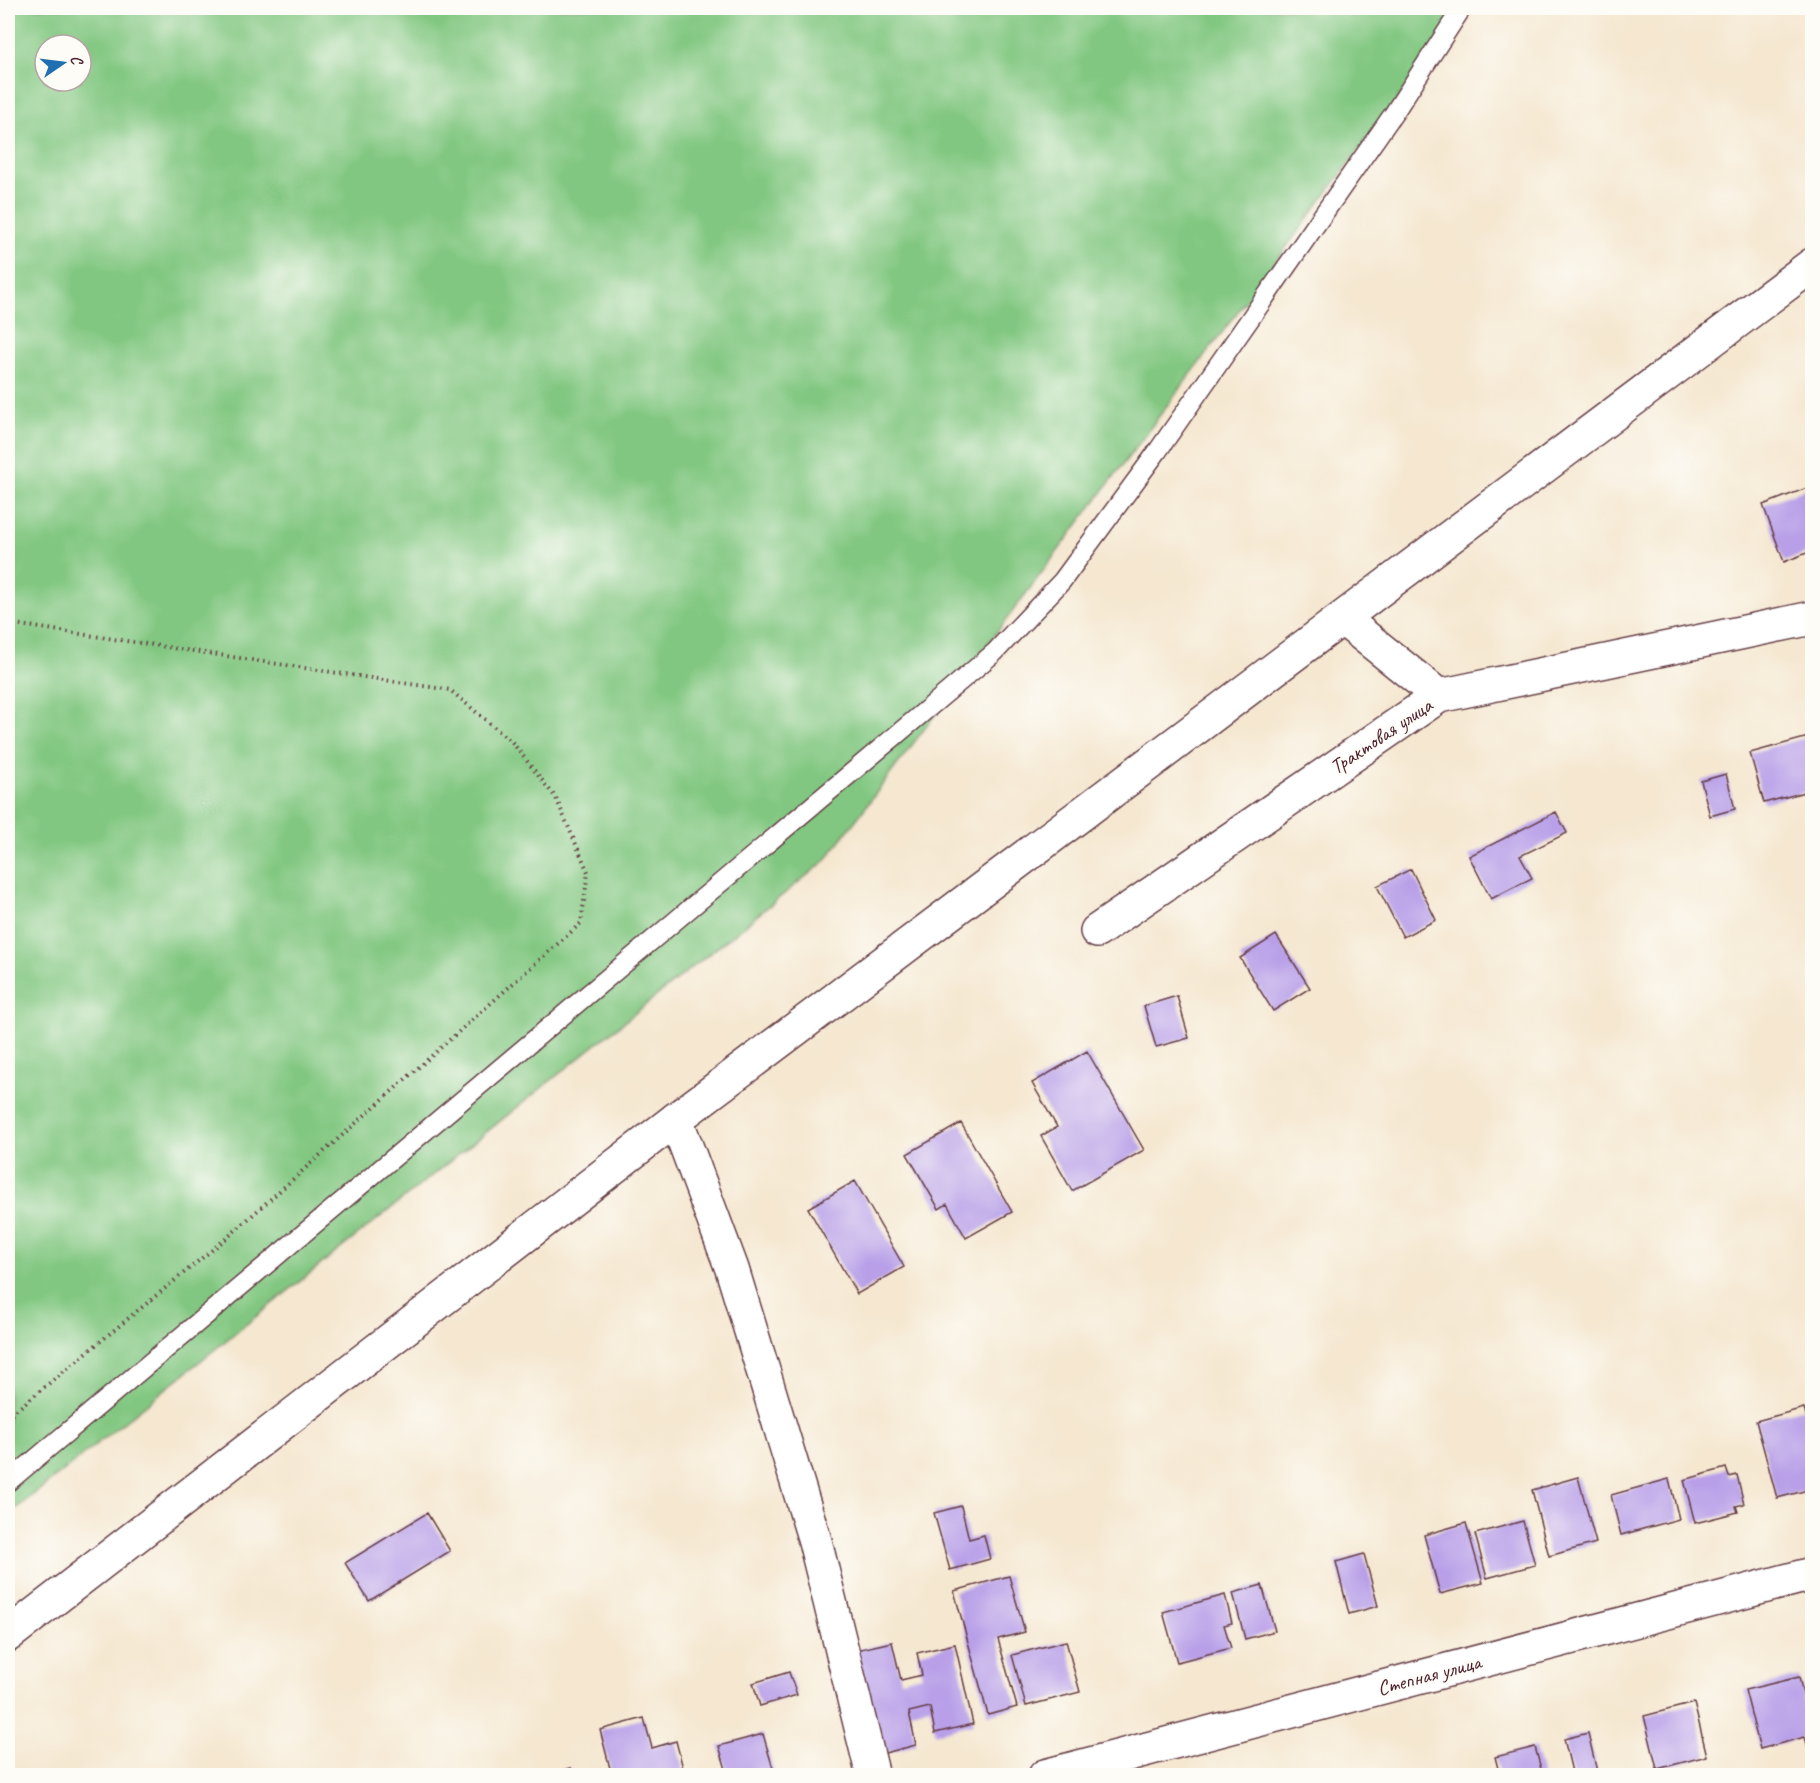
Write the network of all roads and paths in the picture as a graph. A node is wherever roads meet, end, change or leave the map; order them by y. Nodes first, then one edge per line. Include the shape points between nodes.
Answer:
1 (1462, 8) edge
2 (1812, 265) edge
3 (1812, 618) edge
4 (1343, 619) junction
5 (8, 623) edge
6 (1439, 696) junction
7 (1097, 931) dead end
8 (676, 1119) junction
9 (8, 1418) edge
10 (8, 1482) edge
11 (1812, 1574) edge
12 (8, 1635) edge
13 (873, 1776) edge
14 (1045, 1776) edge

1 - 10 lane via 1394,113 1157,452 1062,582 995,652
2 - 4 street
3 - 6 street, Трактовая улица
4 - 6 street
4 - 8 street
5 - 9 path via 450,690 512,742 556,798 588,872 581,922 229,1236
6 - 7 street, Трактовая улица
8 - 12 street
8 - 13 street via 732,1269 815,1541
11 - 14 street, Степная улица

